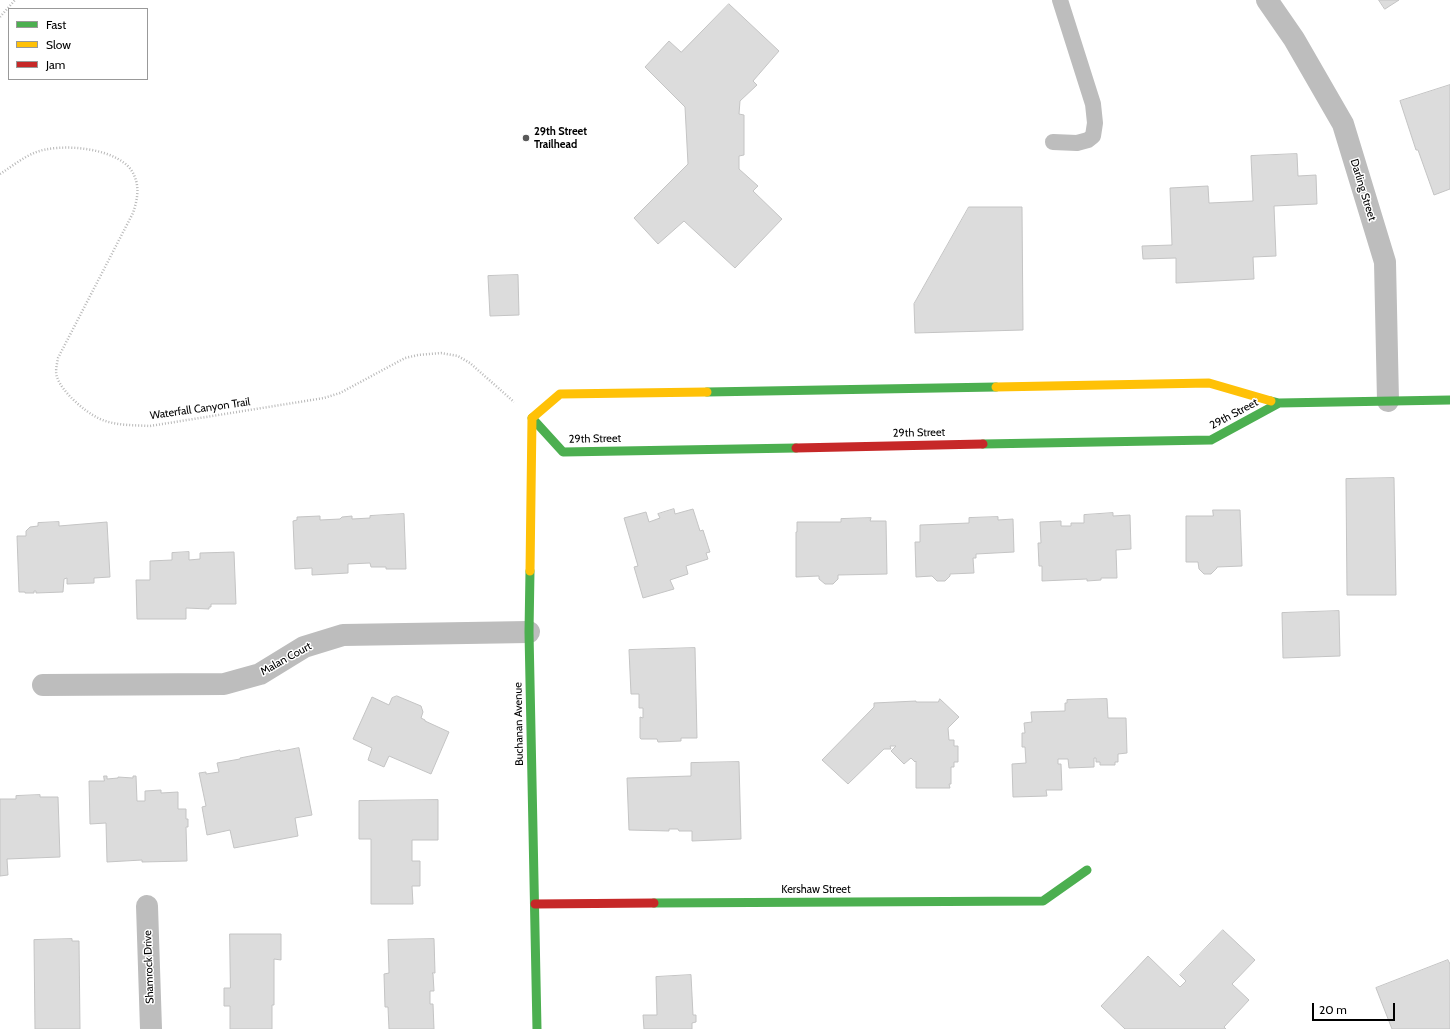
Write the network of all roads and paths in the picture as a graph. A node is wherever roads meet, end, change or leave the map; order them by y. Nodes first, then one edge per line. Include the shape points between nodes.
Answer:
1 (15, 0) edge
2 (1060, 0) edge
3 (1267, 0) edge
4 (0, 17) edge
5 (1053, 142) dead end
6 (0, 174) edge
7 (1450, 400) edge
8 (1388, 401) junction
9 (1280, 403) junction
10 (532, 418) junction
11 (529, 632) junction
12 (43, 685) dead end
13 (1087, 870) dead end
14 (535, 904) junction
15 (147, 906) dead end
16 (151, 1029) edge
17 (537, 1029) edge

1 - 4 path
2 - 5 lane via 1093,104 1095,123 1093,136 1088,140 1077,143
3 - 8 street, Darling Street via 1294,39 1343,124 1385,262
6 - 10 path, Waterfall Canyon Trail via 33,153 64,146 107,154 124,163 134,174 138,188 133,214 58,358 56,368 57,377 63,388 80,407 99,419 126,425 150,426 324,398 340,393 404,358 441,353 458,356 470,363
7 - 8 street, 29th Street
8 - 9 street, 29th Street
9 - 10 street, 29th Street via 1209,383 560,394
9 - 10 street, 29th Street via 1211,440 563,452
10 - 11 street, Buchanan Avenue
11 - 12 street, Malan Court via 343,634 304,646 260,674 224,684
11 - 14 street, Buchanan Avenue
13 - 14 street, Kershaw Street via 1043,901
14 - 17 street, Buchanan Avenue
15 - 16 street, Shamrock Drive

